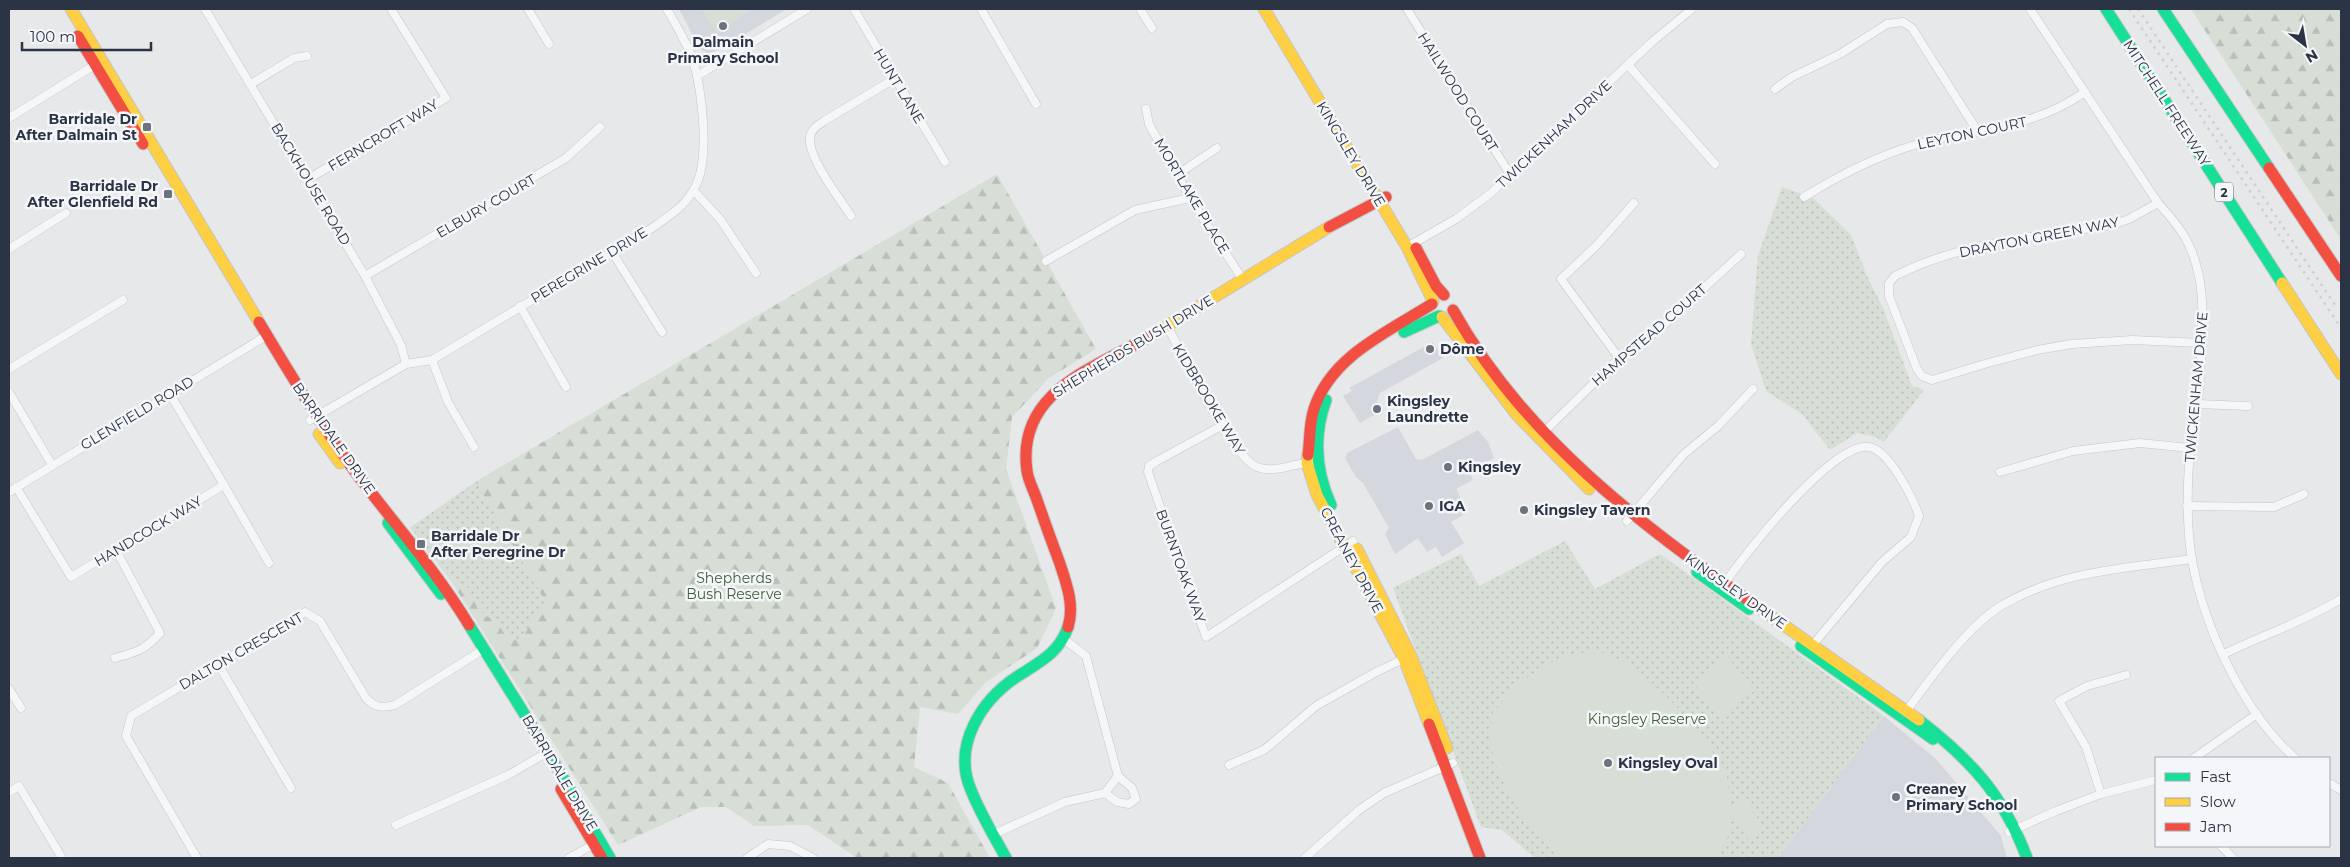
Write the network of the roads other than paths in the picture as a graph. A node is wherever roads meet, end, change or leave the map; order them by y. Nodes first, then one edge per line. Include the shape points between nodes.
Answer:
1 (62, 9) edge
2 (71, 9) edge
3 (205, 9) edge
4 (391, 9) edge
5 (528, 9) edge
6 (667, 9) edge
7 (807, 9) edge
8 (854, 9) edge
9 (982, 9) edge
10 (1140, 9) edge
11 (1264, 9) edge
12 (1272, 9) edge
13 (1406, 9) edge
14 (1692, 9) edge
15 (2030, 9) edge
16 (2106, 9) edge
17 (2163, 9) edge
18 (1152, 28) dead end
19 (549, 44) dead end
20 (307, 56) dead end
21 (99, 62) junction
22 (1628, 65) junction
23 (697, 76) junction
24 (894, 79) junction
25 (251, 84) junction
26 (1775, 89) dead end
27 (2085, 92) junction
28 (1036, 104) dead end
29 (1146, 109) dead end
30 (9, 118) edge
31 (600, 127) dead end
32 (1978, 132) junction
33 (1217, 148) dead end
34 (945, 162) dead end
35 (1714, 164) dead end
36 (1178, 174) junction
37 (1510, 176) junction
38 (308, 179) junction
39 (694, 191) junction
40 (1381, 195) junction
41 (1804, 197) dead end
42 (1190, 198) junction
43 (2158, 202) junction
44 (1634, 203) dead end
45 (66, 213) dead end
46 (851, 216) dead end
47 (1411, 245) junction
48 (9, 249) edge
49 (612, 252) junction
50 (1741, 254) dead end
51 (1046, 261) dead end
52 (756, 273) dead end
53 (365, 276) junction
54 (2341, 276) edge
55 (1243, 280) junction
56 (1444, 295) junction
57 (123, 300) dead end
58 (1432, 302) junction
59 (520, 306) junction
60 (1453, 310) junction
61 (1440, 316) junction
62 (1167, 326) junction
63 (662, 332) dead end
64 (264, 338) junction
65 (2201, 343) junction
66 (1619, 358) junction
67 (432, 360) junction
68 (406, 364) junction
69 (9, 369) edge
70 (2341, 374) edge
71 (566, 387) dead end
72 (1753, 389) dead end
73 (9, 392) edge
74 (170, 394) junction
75 (2198, 404) junction
76 (2248, 406) dead end
77 (313, 418) junction
78 (1223, 425) junction
79 (1541, 436) junction
80 (474, 447) dead end
81 (2190, 448) junction
82 (1311, 463) junction
83 (52, 464) junction
84 (2000, 472) dead end
85 (224, 485) junction
86 (12, 490) edge
87 (2304, 494) dead end
88 (2187, 506) junction
89 (1629, 518) junction
90 (1349, 543) junction
91 (116, 550) junction
92 (2192, 559) junction
93 (269, 563) dead end
94 (1723, 586) junction
95 (2341, 598) edge
96 (1064, 639) junction
97 (1810, 648) junction
98 (482, 651) junction
99 (2224, 654) junction
100 (115, 658) dead end
101 (1407, 658) junction
102 (218, 664) junction
103 (2126, 675) dead end
104 (9, 689) edge
105 (20, 708) dead end
106 (1904, 714) junction
107 (2256, 714) junction
108 (545, 754) junction
109 (2195, 757) edge
110 (2294, 757) edge
111 (1449, 764) junction
112 (1229, 765) dead end
113 (1118, 776) junction
114 (2155, 780) edge
115 (2330, 784) edge
116 (291, 788) dead end
117 (2341, 790) edge
118 (9, 792) edge
119 (1106, 793) junction
120 (2101, 794) junction
121 (396, 825) dead end
122 (2012, 831) junction
123 (992, 835) junction
124 (597, 842) junction
125 (2222, 847) edge
126 (1481, 856) edge
127 (62, 858) edge
128 (197, 858) edge
129 (569, 858) edge
130 (602, 858) edge
131 (610, 858) edge
132 (747, 858) edge
133 (814, 858) edge
134 (1006, 858) edge
135 (1305, 858) edge
136 (2019, 858) edge
137 (2027, 858) edge
138 (2233, 858) edge

1 - 21 main road, BARRIDALE DRIVE
2 - 21 main road, BARRIDALE DRIVE
3 - 25 street, BACKHOUSE ROAD
4 - 38 street, FERNCROFT WAY via 446,98
5 - 19 street
6 - 23 street, PEREGRINE DRIVE via 692,58
7 - 23 street
8 - 24 street, HUNT LANE
9 - 28 street
10 - 18 street
11 - 40 main road, KINGSLEY DRIVE
12 - 40 main road, KINGSLEY DRIVE
13 - 37 street, HAILWOOD COURT
14 - 22 street, TWICKENHAM DRIVE
15 - 27 street, TWICKENHAM DRIVE
16 - 70 main road, MITCHELL FREEWAY / 2
17 - 54 main road
20 - 25 street via 294,58
21 - 30 street
21 - 64 main road, BARRIDALE DRIVE
22 - 35 street
22 - 37 street, TWICKENHAM DRIVE
23 - 39 street, PEREGRINE DRIVE via 703,165
24 - 34 street, HUNT LANE
24 - 46 street via 824,121 814,129 810,138 814,156
25 - 38 street, BACKHOUSE ROAD
26 - 32 street via 1887,24 1903,22 1912,28
27 - 32 street, LEYTON COURT via 2037,118
27 - 43 street, TWICKENHAM DRIVE
29 - 36 street, MORTLAKE PLACE via 1149,124
31 - 53 street, ELBURY COURT via 566,158
32 - 41 street, LEYTON COURT via 1906,148 1826,183
33 - 36 street
36 - 42 street, MORTLAKE PLACE
37 - 47 street, TWICKENHAM DRIVE via 1470,210
38 - 53 street, BACKHOUSE ROAD
39 - 49 street, PEREGRINE DRIVE via 682,206
39 - 52 street via 720,219
40 - 47 main road, KINGSLEY DRIVE
40 - 55 main road, SHEPHERDS BUSH DRIVE via 1342,216
42 - 51 street via 1135,210
42 - 55 street, MORTLAKE PLACE
43 - 65 street, TWICKENHAM DRIVE via 2186,239 2199,271 2204,305
43 - 65 street, DRAYTON GREEN WAY via 2112,225 1958,252 1895,276 1888,287 1889,296 1917,369 1922,376 1932,380 1988,362 2072,344 2132,340
44 - 66 street via 1561,279
45 - 48 street
47 - 56 main road, KINGSLEY DRIVE
47 - 58 main road, KINGSLEY DRIVE
49 - 59 street, PEREGRINE DRIVE
49 - 63 street
50 - 66 street, HAMPSTEAD COURT via 1657,331
53 - 68 street, BACKHOUSE ROAD via 401,345
55 - 62 main road, SHEPHERDS BUSH DRIVE
56 - 58 main road
56 - 60 main road via 1452,300
57 - 69 street
58 - 61 main road via 1433,311
58 - 82 main road, CREANEY DRIVE via 1353,354 1334,373 1320,393 1313,412
59 - 67 street, PEREGRINE DRIVE
59 - 71 street
60 - 61 main road via 1449,315
60 - 79 main road, KINGSLEY DRIVE via 1499,381
61 - 79 main road, KINGSLEY DRIVE via 1493,385
61 - 82 main road, CREANEY DRIVE via 1414,326 1367,354 1340,378 1327,397 1321,414
62 - 78 street, KIDBROOKE WAY
62 - 96 main road, SHEPHERDS BUSH DRIVE via 1053,392 1030,426 1026,444 1027,472 1072,605
64 - 74 street, GLENFIELD ROAD
64 - 77 main road, BARRIDALE DRIVE
65 - 75 street, TWICKENHAM DRIVE
66 - 79 street, HAMPSTEAD COURT
67 - 68 street, PEREGRINE DRIVE
67 - 80 street via 448,402
68 - 77 street, PEREGRINE DRIVE
72 - 89 street via 1718,426 1683,455
73 - 83 street
74 - 83 street, GLENFIELD ROAD
74 - 85 street
75 - 76 street
75 - 81 street, TWICKENHAM DRIVE
77 - 98 main road, BARRIDALE DRIVE via 422,555
78 - 82 street, KIDBROOKE WAY via 1244,458 1258,468
78 - 90 street, BURNTOAK WAY via 1149,466 1148,472 1206,637
79 - 89 main road, KINGSLEY DRIVE via 1590,490
81 - 84 street via 2140,443 2073,451
81 - 88 street, TWICKENHAM DRIVE
82 - 90 main road, CREANEY DRIVE via 1317,495
83 - 86 street, GLENFIELD ROAD
85 - 91 street, HANDCOCK WAY
85 - 93 street
86 - 91 street, HANDCOCK WAY via 71,577
87 - 88 street via 2274,507
88 - 92 street, TWICKENHAM DRIVE
89 - 94 main road, KINGSLEY DRIVE
90 - 101 main road, CREANEY DRIVE
91 - 100 street via 160,633 138,652
92 - 99 street, TWICKENHAM DRIVE via 2202,602
92 - 106 street via 2081,574 2044,585 2000,607 1964,638
94 - 97 main road, KINGSLEY DRIVE
94 - 97 street via 1762,534 1828,466 1857,448 1866,446 1878,451 1896,471 1919,516 1911,537 1882,562
95 - 99 street via 2322,611
96 - 113 street via 1086,656
96 - 123 main road, SHEPHERDS BUSH DRIVE via 1050,657 995,693 971,730 965,767 970,789
97 - 106 main road, KINGSLEY DRIVE
98 - 102 street, DALTON CRESCENT via 385,707 372,704 366,698 320,621 305,612
98 - 108 main road, BARRIDALE DRIVE
99 - 107 street, TWICKENHAM DRIVE
101 - 111 main road, CREANEY DRIVE
101 - 112 street via 1316,706 1264,750
102 - 116 street
102 - 128 street, DALTON CRESCENT via 131,716 126,736
103 - 120 street via 2087,686 2060,701 2086,747
104 - 105 street
106 - 122 main road, KINGSLEY DRIVE via 1966,768
107 - 109 street
107 - 110 street, TWICKENHAM DRIVE
108 - 121 street via 508,775
108 - 124 main road, BARRIDALE DRIVE
111 - 126 main road, CREANEY DRIVE
111 - 135 street via 1371,801
113 - 119 street
113 - 119 street via 1132,788 1136,799 1129,804 1118,802
114 - 120 street
115 - 117 street
118 - 127 street via 19,786
119 - 123 street via 1065,802
120 - 122 street via 2056,810
122 - 136 main road, KINGSLEY DRIVE
122 - 137 main road, KINGSLEY DRIVE
123 - 134 main road, SHEPHERDS BUSH DRIVE
124 - 129 street
124 - 130 main road, BARRIDALE DRIVE
124 - 131 main road, BARRIDALE DRIVE
125 - 138 street
132 - 133 street via 768,844 790,846

